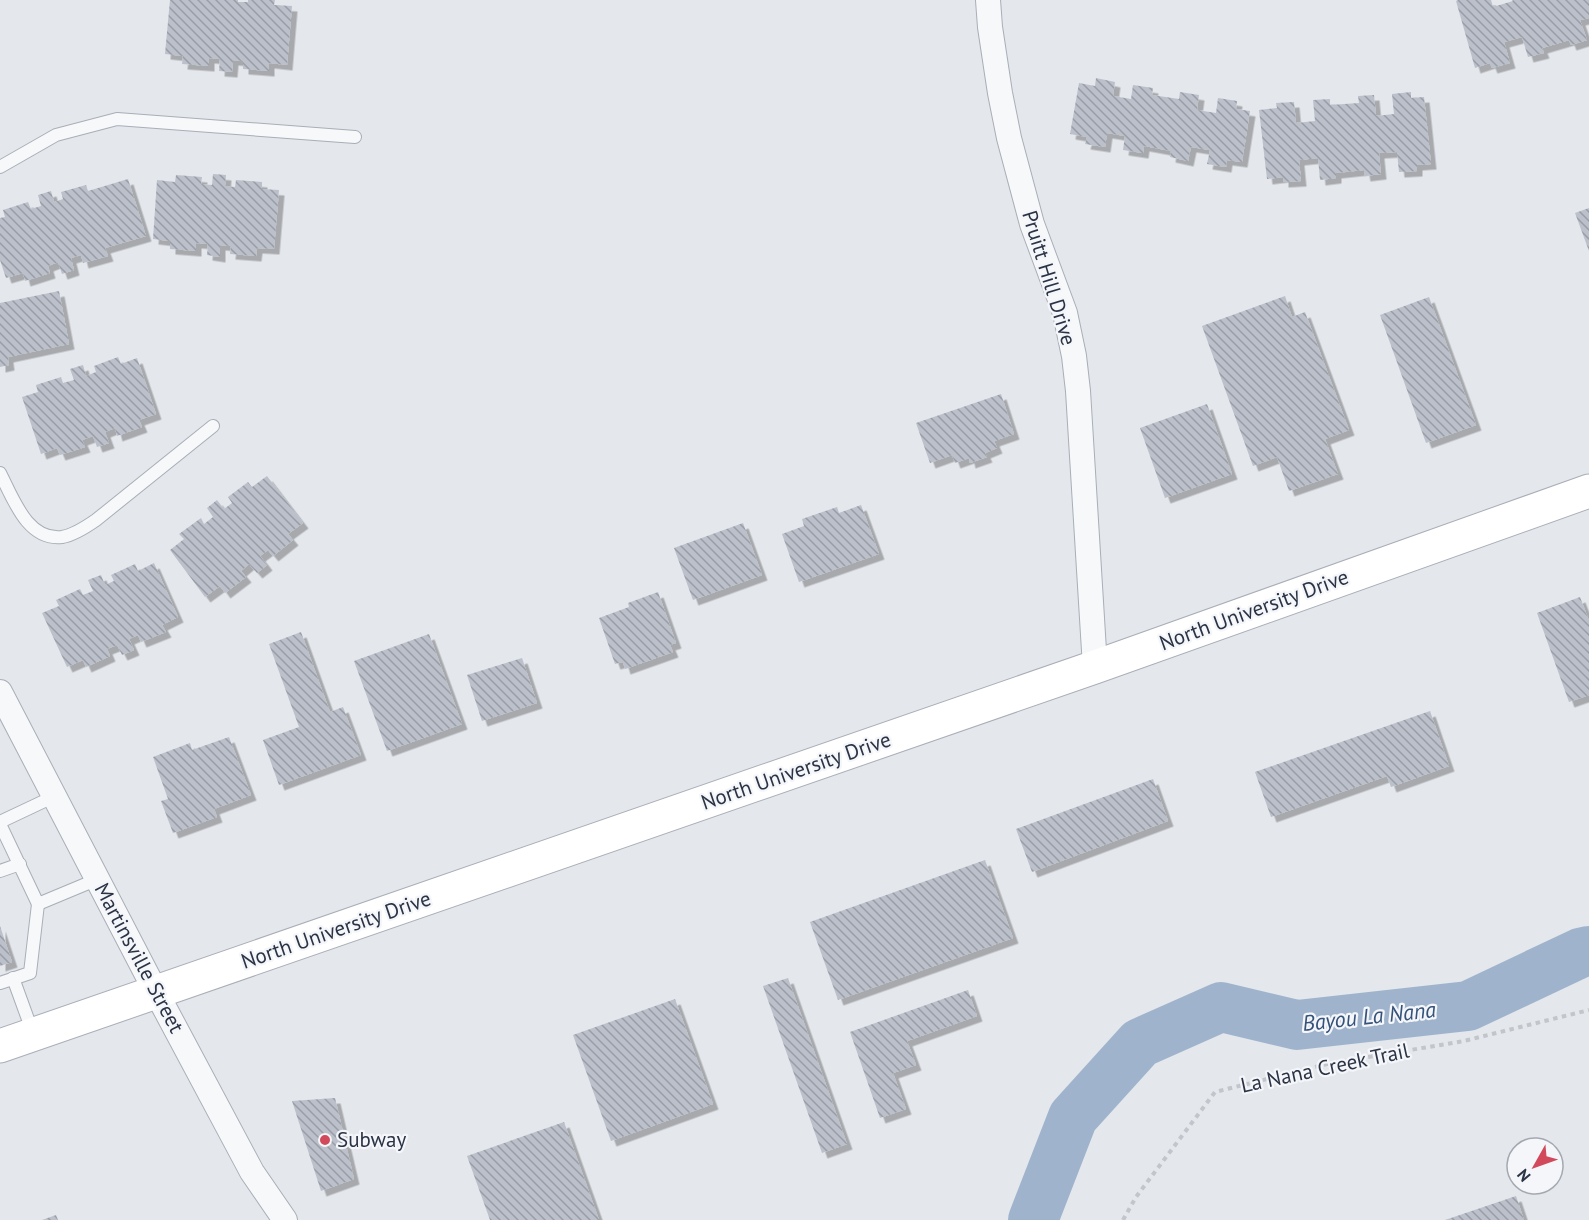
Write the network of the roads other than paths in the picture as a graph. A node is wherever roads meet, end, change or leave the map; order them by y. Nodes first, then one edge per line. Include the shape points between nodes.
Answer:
1 (988, 0) edge
2 (354, 137) dead end
3 (0, 167) edge
4 (213, 426) dead end
5 (0, 473) edge
6 (1589, 490) edge
7 (1095, 667) junction
8 (0, 692) edge
9 (54, 796) junction
10 (0, 823) edge
11 (20, 864) junction
12 (0, 871) edge
13 (98, 879) junction
14 (38, 904) junction
15 (13, 978) junction
16 (0, 983) edge
17 (156, 992) junction
18 (33, 1034) junction
19 (0, 1046) edge
20 (285, 1220) edge

1 - 7 street, Pruitt Hill Drive via 1009,138 1032,224 1065,314 1074,356
2 - 3 lane via 117,119 56,135
4 - 5 lane via 96,520 62,537 43,535 30,525
6 - 7 main road, North University Drive
7 - 17 main road, North University Drive
8 - 9 street, Martinsville Street
9 - 10 lane
9 - 13 street, Martinsville Street
10 - 11 lane
11 - 12 lane
11 - 14 lane
13 - 14 lane
13 - 17 street, Martinsville Street
14 - 15 lane via 30,973
15 - 16 lane
15 - 18 lane
17 - 18 main road, North University Drive
17 - 20 street, Martinsville Street via 252,1172
18 - 19 main road, North University Drive

